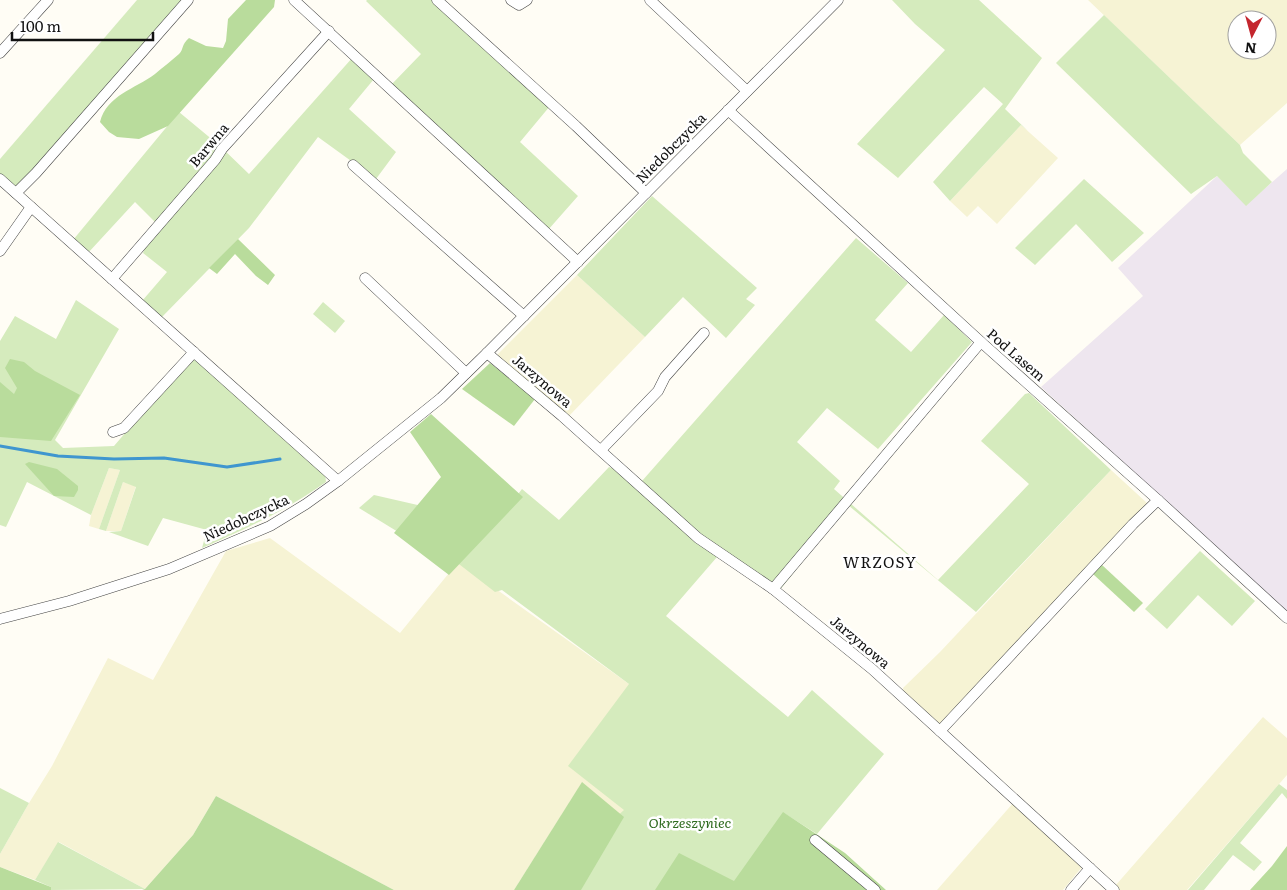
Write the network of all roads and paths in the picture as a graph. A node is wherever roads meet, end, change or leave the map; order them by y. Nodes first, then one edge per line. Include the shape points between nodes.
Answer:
1 (48, 0) edge
2 (188, 0) edge
3 (294, 0) edge
4 (437, 0) edge
5 (511, 0) edge
6 (527, 0) edge
7 (650, 0) edge
8 (838, 0) edge
9 (329, 31) junction
10 (0, 53) edge
11 (747, 91) junction
12 (728, 110) junction
13 (353, 165) dead end
14 (0, 179) edge
15 (16, 193) junction
16 (646, 193) junction
17 (31, 207) junction
18 (0, 251) edge
19 (578, 262) junction
20 (365, 278) dead end
21 (112, 279) junction
22 (524, 316) junction
23 (704, 334) dead end
24 (981, 342) junction
25 (194, 352) junction
26 (487, 353) junction
27 (466, 373) junction
28 (113, 432) dead end
29 (601, 450) junction
30 (338, 481) junction
31 (1158, 500) junction
32 (773, 589) junction
33 (0, 618) edge
34 (1287, 618) edge
35 (940, 731) junction
36 (815, 840) dead end
37 (1090, 868) junction
38 (875, 890) edge
39 (1072, 890) edge
40 (1114, 890) edge

1 - 10 street
2 - 15 street
3 - 9 street
4 - 16 street
5 - 6 street via 519,4
7 - 11 street
8 - 11 street, Niedobczycka
9 - 19 street
9 - 21 street, Barwna via 222,149
11 - 12 street, Niedobczycka
12 - 16 street, Niedobczycka
12 - 24 street, Pod Lasem
13 - 22 street
14 - 15 street
15 - 17 street
16 - 19 street, Niedobczycka
17 - 18 street
17 - 21 street
19 - 22 street, Niedobczycka
20 - 27 street
21 - 25 street
22 - 26 street, Niedobczycka
23 - 29 street via 665,377 658,391
24 - 31 street, Pod Lasem
24 - 32 street
25 - 28 street via 124,428
25 - 30 street
26 - 27 street, Niedobczycka
26 - 29 street, Jarzynowa
27 - 30 street, Niedobczycka
29 - 32 street, Jarzynowa via 698,538
30 - 33 street, Niedobczycka via 270,526 169,569 69,601
31 - 34 street, Pod Lasem
31 - 35 street
32 - 35 street, Jarzynowa via 872,669
35 - 37 street, Jarzynowa
36 - 38 street
37 - 39 street
37 - 40 street, Jarzynowa

